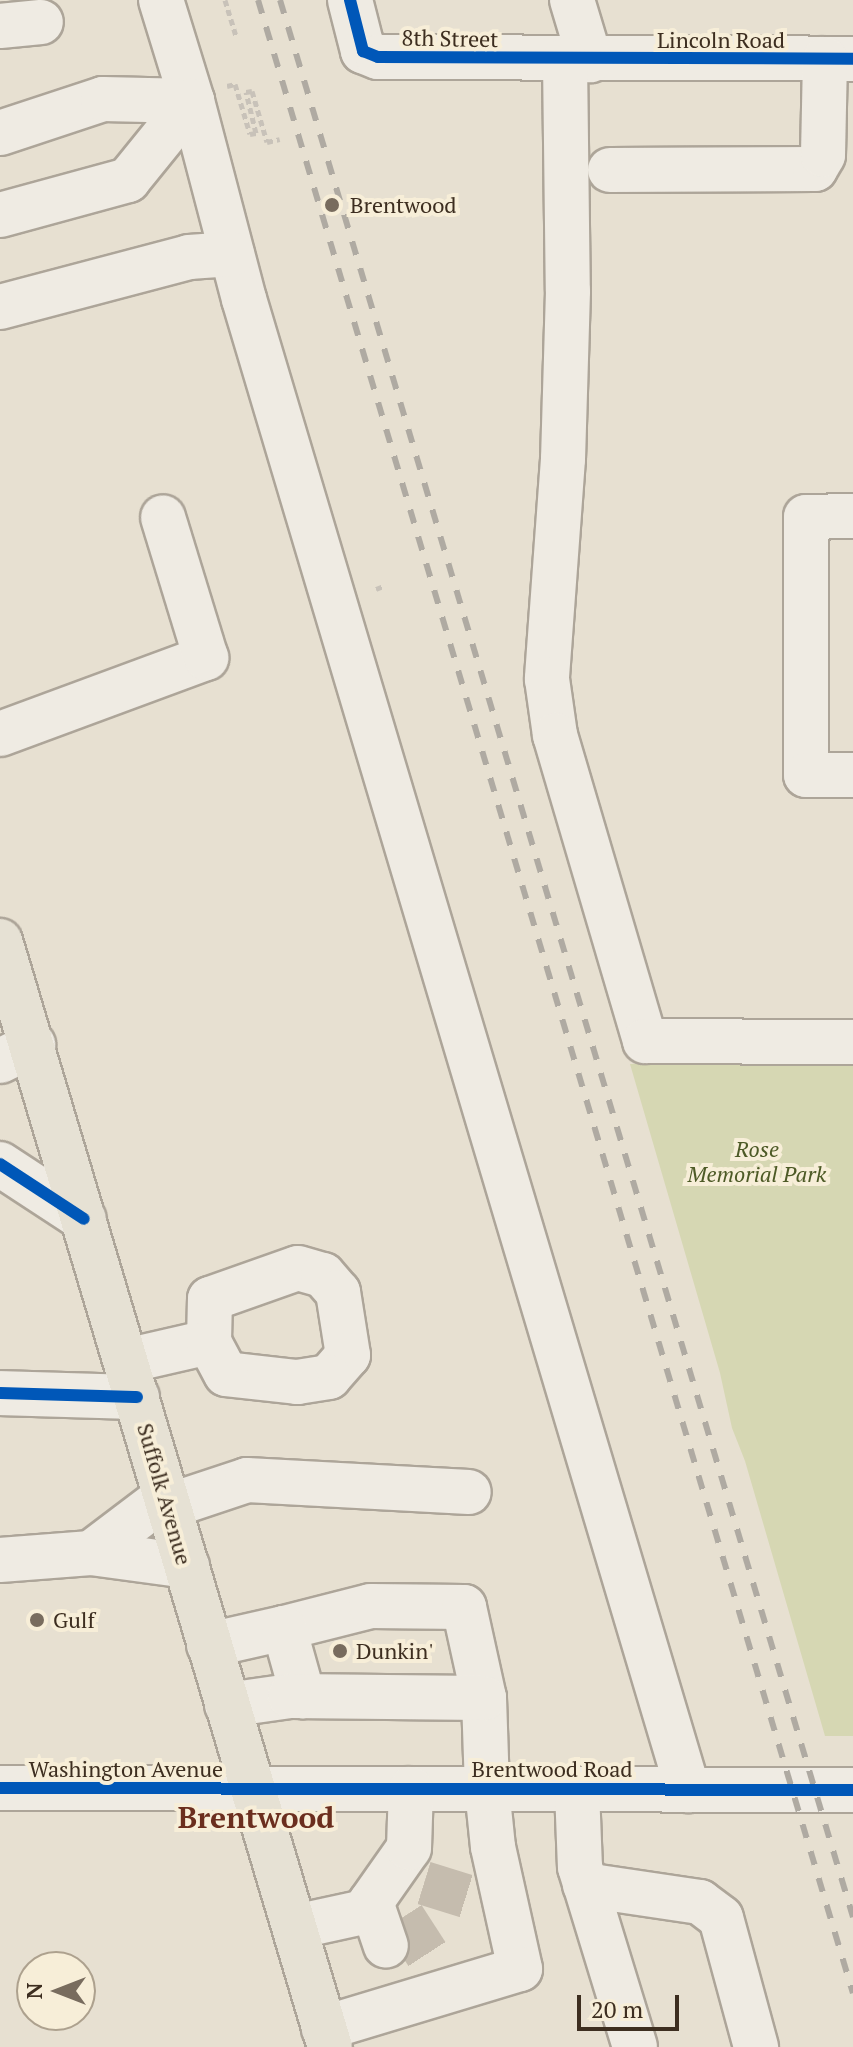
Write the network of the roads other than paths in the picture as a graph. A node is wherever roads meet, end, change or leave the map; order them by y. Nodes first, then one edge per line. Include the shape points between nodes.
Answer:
1 (161, 0) edge
2 (350, 0) edge
3 (572, 0) edge
4 (839, 59) edge
5 (577, 60) junction
6 (209, 94) junction
7 (0, 133) edge
8 (610, 170) dead end
9 (0, 215) edge
10 (232, 254) junction
11 (0, 307) edge
12 (853, 516) edge
13 (163, 517) dead end
14 (0, 734) edge
15 (853, 775) edge
16 (0, 941) edge
17 (853, 1042) edge
18 (17, 1053) edge
19 (0, 1164) edge
20 (84, 1219) junction
21 (209, 1342) dead end
22 (132, 1379) junction
23 (0, 1393) edge
24 (469, 1492) dead end
25 (168, 1501) junction
26 (91, 1553) junction
27 (0, 1560) edge
28 (187, 1566) junction
29 (284, 1628) junction
30 (209, 1645) junction
31 (303, 1696) junction
32 (484, 1698) junction
33 (227, 1705) junction
34 (0, 1788) edge
35 (251, 1789) junction
36 (411, 1789) junction
37 (487, 1789) junction
38 (577, 1790) junction
39 (688, 1790) junction
40 (853, 1790) edge
41 (585, 1885) junction
42 (425, 1894) junction
43 (295, 1927) junction
44 (404, 2004) junction
45 (327, 2038) edge
46 (635, 2047) edge
47 (756, 2047) edge

1 - 6 street
2 - 5 street, 8th Street via 363,51 378,57
3 - 5 street
4 - 5 street, Lincoln Road
4 - 8 street via 823,155 815,169
5 - 17 street via 563,459 547,679 555,735 645,1041
6 - 7 street via 103,99
6 - 9 street via 128,180
6 - 10 street
10 - 11 street via 189,257
10 - 39 street
12 - 15 street via 806,517 806,775
13 - 14 street via 206,658
16 - 18 main road, Suffolk Avenue
18 - 20 main road, Suffolk Avenue
19 - 20 street
20 - 22 main road, Suffolk Avenue
21 - 22 street
22 - 23 street
22 - 25 main road, Suffolk Avenue
24 - 25 street via 247,1480
25 - 26 street
25 - 28 main road, Suffolk Avenue
26 - 27 street
26 - 28 street
28 - 30 main road, Suffolk Avenue
29 - 30 street
29 - 31 street
29 - 32 street via 371,1606 464,1607
30 - 33 main road, Suffolk Avenue
31 - 32 street
31 - 33 street
32 - 37 street
33 - 35 main road, Suffolk Avenue
34 - 35 street, Washington Avenue
35 - 36 street, Brentwood Road
35 - 43 main road, Suffolk Avenue
36 - 37 street, Brentwood Road
36 - 42 street via 409,1848
37 - 38 street, Brentwood Road
37 - 42 street
38 - 39 street, Brentwood Road
38 - 41 street
39 - 40 street, Brentwood Road
41 - 46 street
41 - 47 street via 700,1902 721,1918
42 - 43 street
42 - 44 street
42 - 44 street via 520,1969 445,1980
43 - 45 main road, Suffolk Avenue
44 - 45 street

